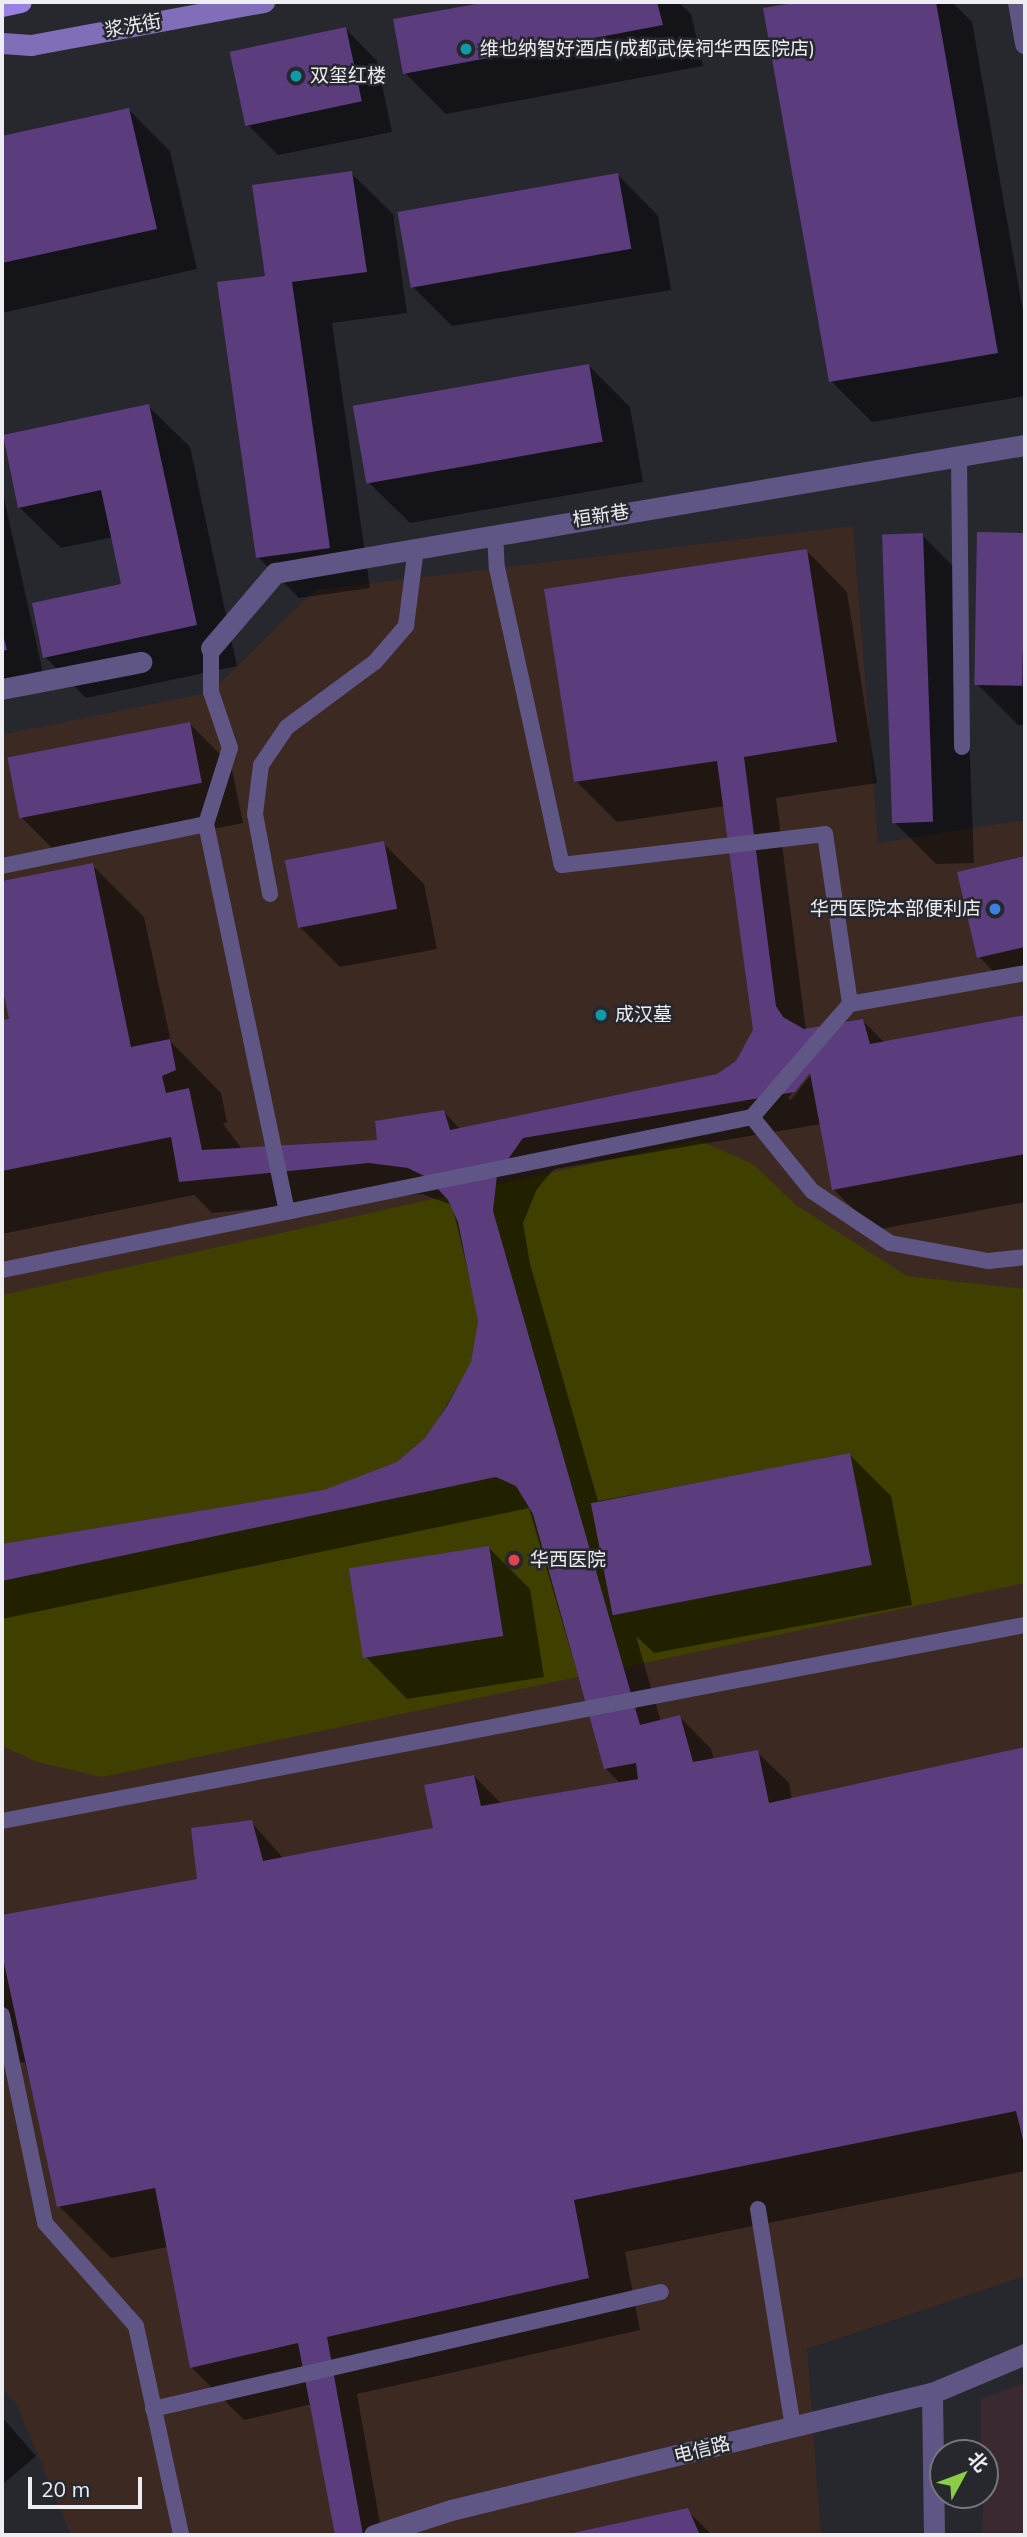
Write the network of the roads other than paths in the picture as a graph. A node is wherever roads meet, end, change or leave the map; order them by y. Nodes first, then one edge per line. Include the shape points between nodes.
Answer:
1 (21, 2) edge
2 (264, 2) edge
3 (1018, 2) edge
4 (2, 6) edge
5 (2, 43) edge
6 (1025, 43) edge
7 (1025, 445) edge
8 (959, 457) junction
9 (495, 534) junction
10 (416, 548) junction
11 (211, 648) joint
12 (141, 662) dead end
13 (2, 689) edge
14 (961, 747) dead end
15 (206, 824) junction
16 (2, 866) edge
17 (270, 894) dead end
18 (1025, 973) edge
19 (850, 1004) junction
20 (752, 1118) junction
21 (287, 1212) junction
22 (1025, 1258) edge
23 (2, 1270) edge
24 (1025, 1625) edge
25 (2, 1821) edge
26 (2, 2015) edge
27 (758, 2209) dead end
28 (660, 2292) dead end
29 (1025, 2354) edge
30 (932, 2393) junction
31 (153, 2409) junction
32 (793, 2428) junction
33 (181, 2535) edge
34 (374, 2535) edge
35 (934, 2535) edge

1 - 4 main road
2 - 5 main road, 浆洗街 via 30,45
3 - 6 street
7 - 8 street, 桓新巷
8 - 9 street, 桓新巷
8 - 14 lane
9 - 10 street, 桓新巷
9 - 19 lane via 497,568 562,865 825,834
10 - 11 street, 桓新巷 via 275,573
10 - 17 lane via 406,626 375,662 287,727 261,765 255,814
11 - 15 lane via 211,692 230,748
12 - 13 street
15 - 16 lane
15 - 21 lane
18 - 19 lane
19 - 20 lane
20 - 21 lane
20 - 22 lane via 812,1191 890,1243 988,1261
21 - 23 lane
24 - 25 lane
26 - 31 lane via 45,2223 136,2326
27 - 32 lane
28 - 31 lane
29 - 30 street, 电信路
30 - 32 street, 电信路
30 - 35 street
31 - 33 lane
32 - 34 street, 电信路 via 451,2511

